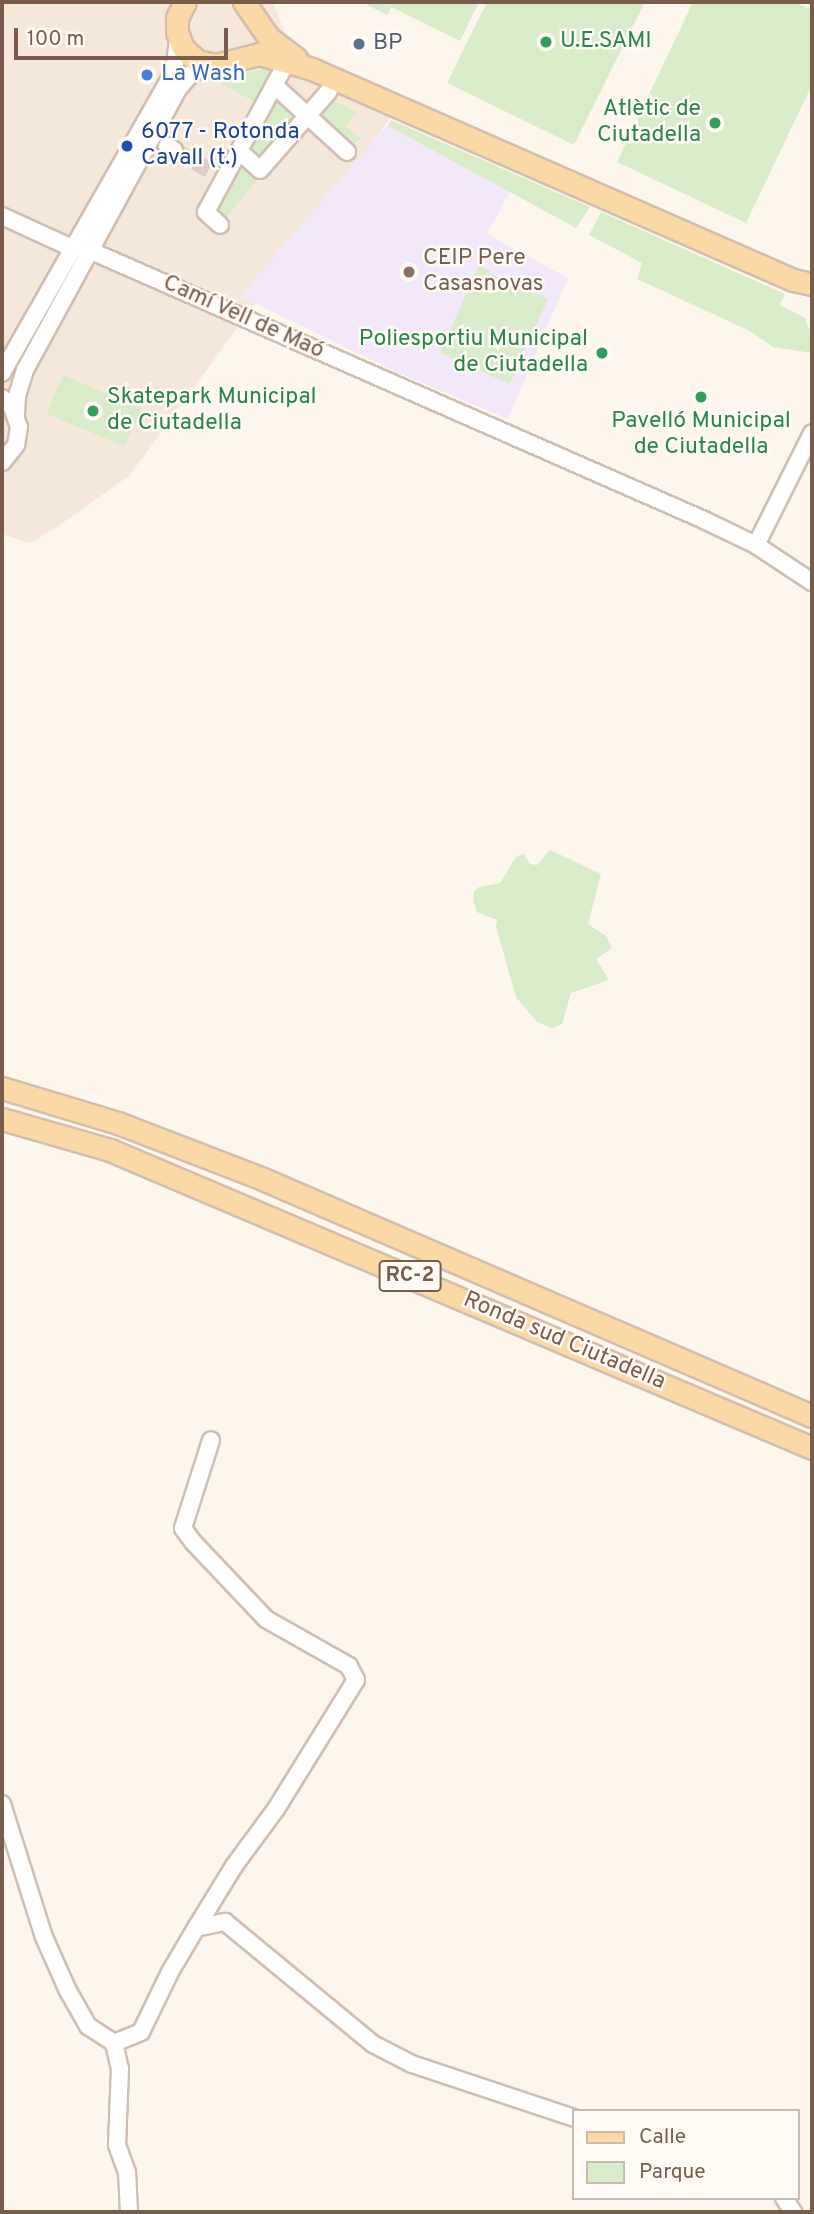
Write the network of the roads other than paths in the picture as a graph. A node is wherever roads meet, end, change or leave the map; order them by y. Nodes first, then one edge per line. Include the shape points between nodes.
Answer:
1 (185, 2) edge
2 (247, 6) edge
3 (178, 39) junction
4 (225, 63) junction
5 (312, 68) junction
6 (282, 71) dead end
7 (274, 85) junction
8 (329, 90) dead end
9 (307, 116) junction
10 (239, 151) junction
11 (347, 152) dead end
12 (2, 216) edge
13 (220, 225) dead end
14 (82, 250) junction
15 (803, 282) edge
16 (812, 296) edge
17 (2, 373) edge
18 (2, 398) edge
19 (16, 414) junction
20 (812, 433) edge
21 (2, 462) edge
22 (756, 545) junction
23 (812, 582) edge
24 (2, 1088) edge
25 (2, 1119) edge
26 (812, 1416) edge
27 (211, 1440) dead end
28 (812, 1448) edge
29 (2, 1804) edge
30 (196, 1928) junction
31 (114, 2043) junction
32 (572, 2117) edge
33 (129, 2212) edge

1 - 3 main road via 177,18
2 - 4 main road via 252,36 242,54
2 - 5 main road via 269,38
3 - 4 main road via 189,55
3 - 14 street via 173,72
4 - 5 main road via 259,54
4 - 14 street via 192,73 178,89
5 - 15 main road
6 - 7 street
7 - 9 street
7 - 10 street
8 - 9 street
9 - 10 street via 260,170
9 - 11 street
10 - 13 street via 221,176 206,212
12 - 14 street, Camí Vell de Maó
14 - 17 street
14 - 19 street via 25,370
14 - 22 street, Camí Vell de Maó
15 - 16 main road
18 - 19 street
19 - 21 street via 18,439
20 - 22 street
22 - 23 street, Camí Vell de Maó
24 - 26 main road, Ronda sud Ciutadella / RC-2 via 118,1123 263,1179
25 - 28 main road, Ronda sud Ciutadella / RC-2 via 110,1150
27 - 30 street via 183,1528 266,1619 349,1666 356,1680
29 - 31 street via 44,1937 67,1989 89,2026
30 - 31 street via 141,2032
30 - 32 street via 225,1922 373,2044 412,2064
31 - 33 street via 120,2068 117,2145 127,2172

